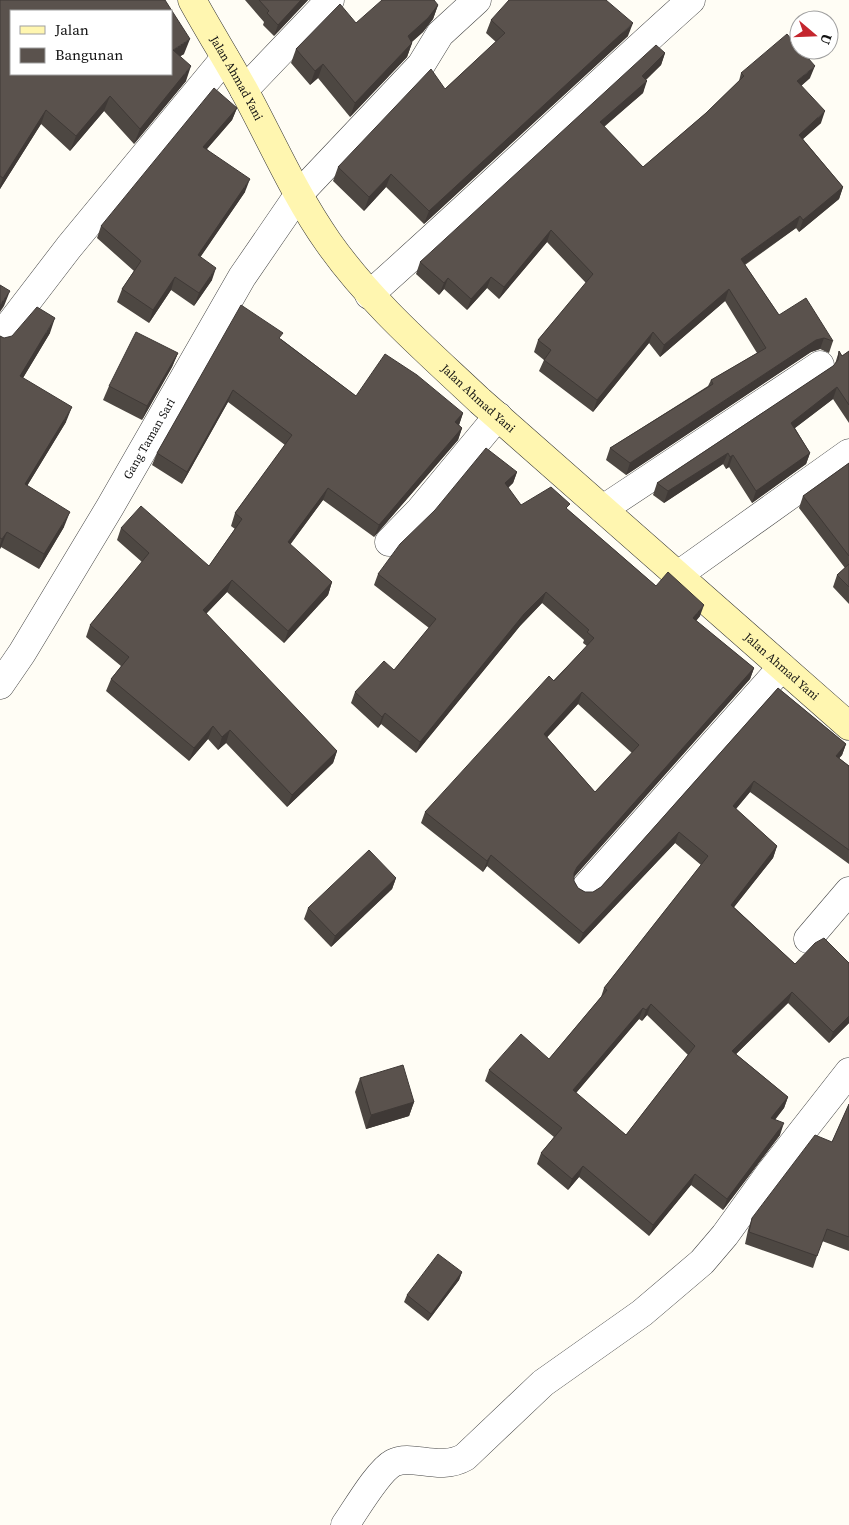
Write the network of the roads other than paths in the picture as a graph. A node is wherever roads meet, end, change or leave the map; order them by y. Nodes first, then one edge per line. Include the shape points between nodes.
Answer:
1 (192, 0) edge
2 (330, 0) edge
3 (477, 0) edge
4 (691, 0) edge
5 (225, 58) junction
6 (244, 90) junction
7 (299, 194) junction
8 (369, 295) junction
9 (0, 337) edge
10 (820, 365) dead end
11 (498, 416) junction
12 (849, 452) edge
13 (603, 509) junction
14 (389, 542) dead end
15 (678, 575) junction
16 (782, 667) junction
17 (0, 685) edge
18 (849, 726) edge
19 (585, 888) dead end
20 (849, 890) edge
21 (808, 938) dead end
22 (849, 1072) edge
23 (345, 1525) edge

1 - 5 main road, Jalan Ahmad Yani
2 - 6 street
3 - 7 street, Gang Taman Sari via 440,34 421,65
4 - 8 street
5 - 6 main road, Jalan Ahmad Yani
5 - 9 street via 75,240
6 - 7 main road, Jalan Ahmad Yani
7 - 8 main road, Jalan Ahmad Yani via 328,241
7 - 17 street, Gang Taman Sari via 242,277 110,507
8 - 11 main road, Jalan Ahmad Yani via 422,349
10 - 13 street
11 - 13 main road, Jalan Ahmad Yani
11 - 14 street via 420,510
12 - 15 street
13 - 15 main road, Jalan Ahmad Yani
15 - 16 main road, Jalan Ahmad Yani
16 - 18 main road, Jalan Ahmad Yani
16 - 19 street
20 - 21 street
22 - 23 street via 725,1235 675,1288 543,1383 465,1457 442,1464 405,1461 392,1464 374,1483

